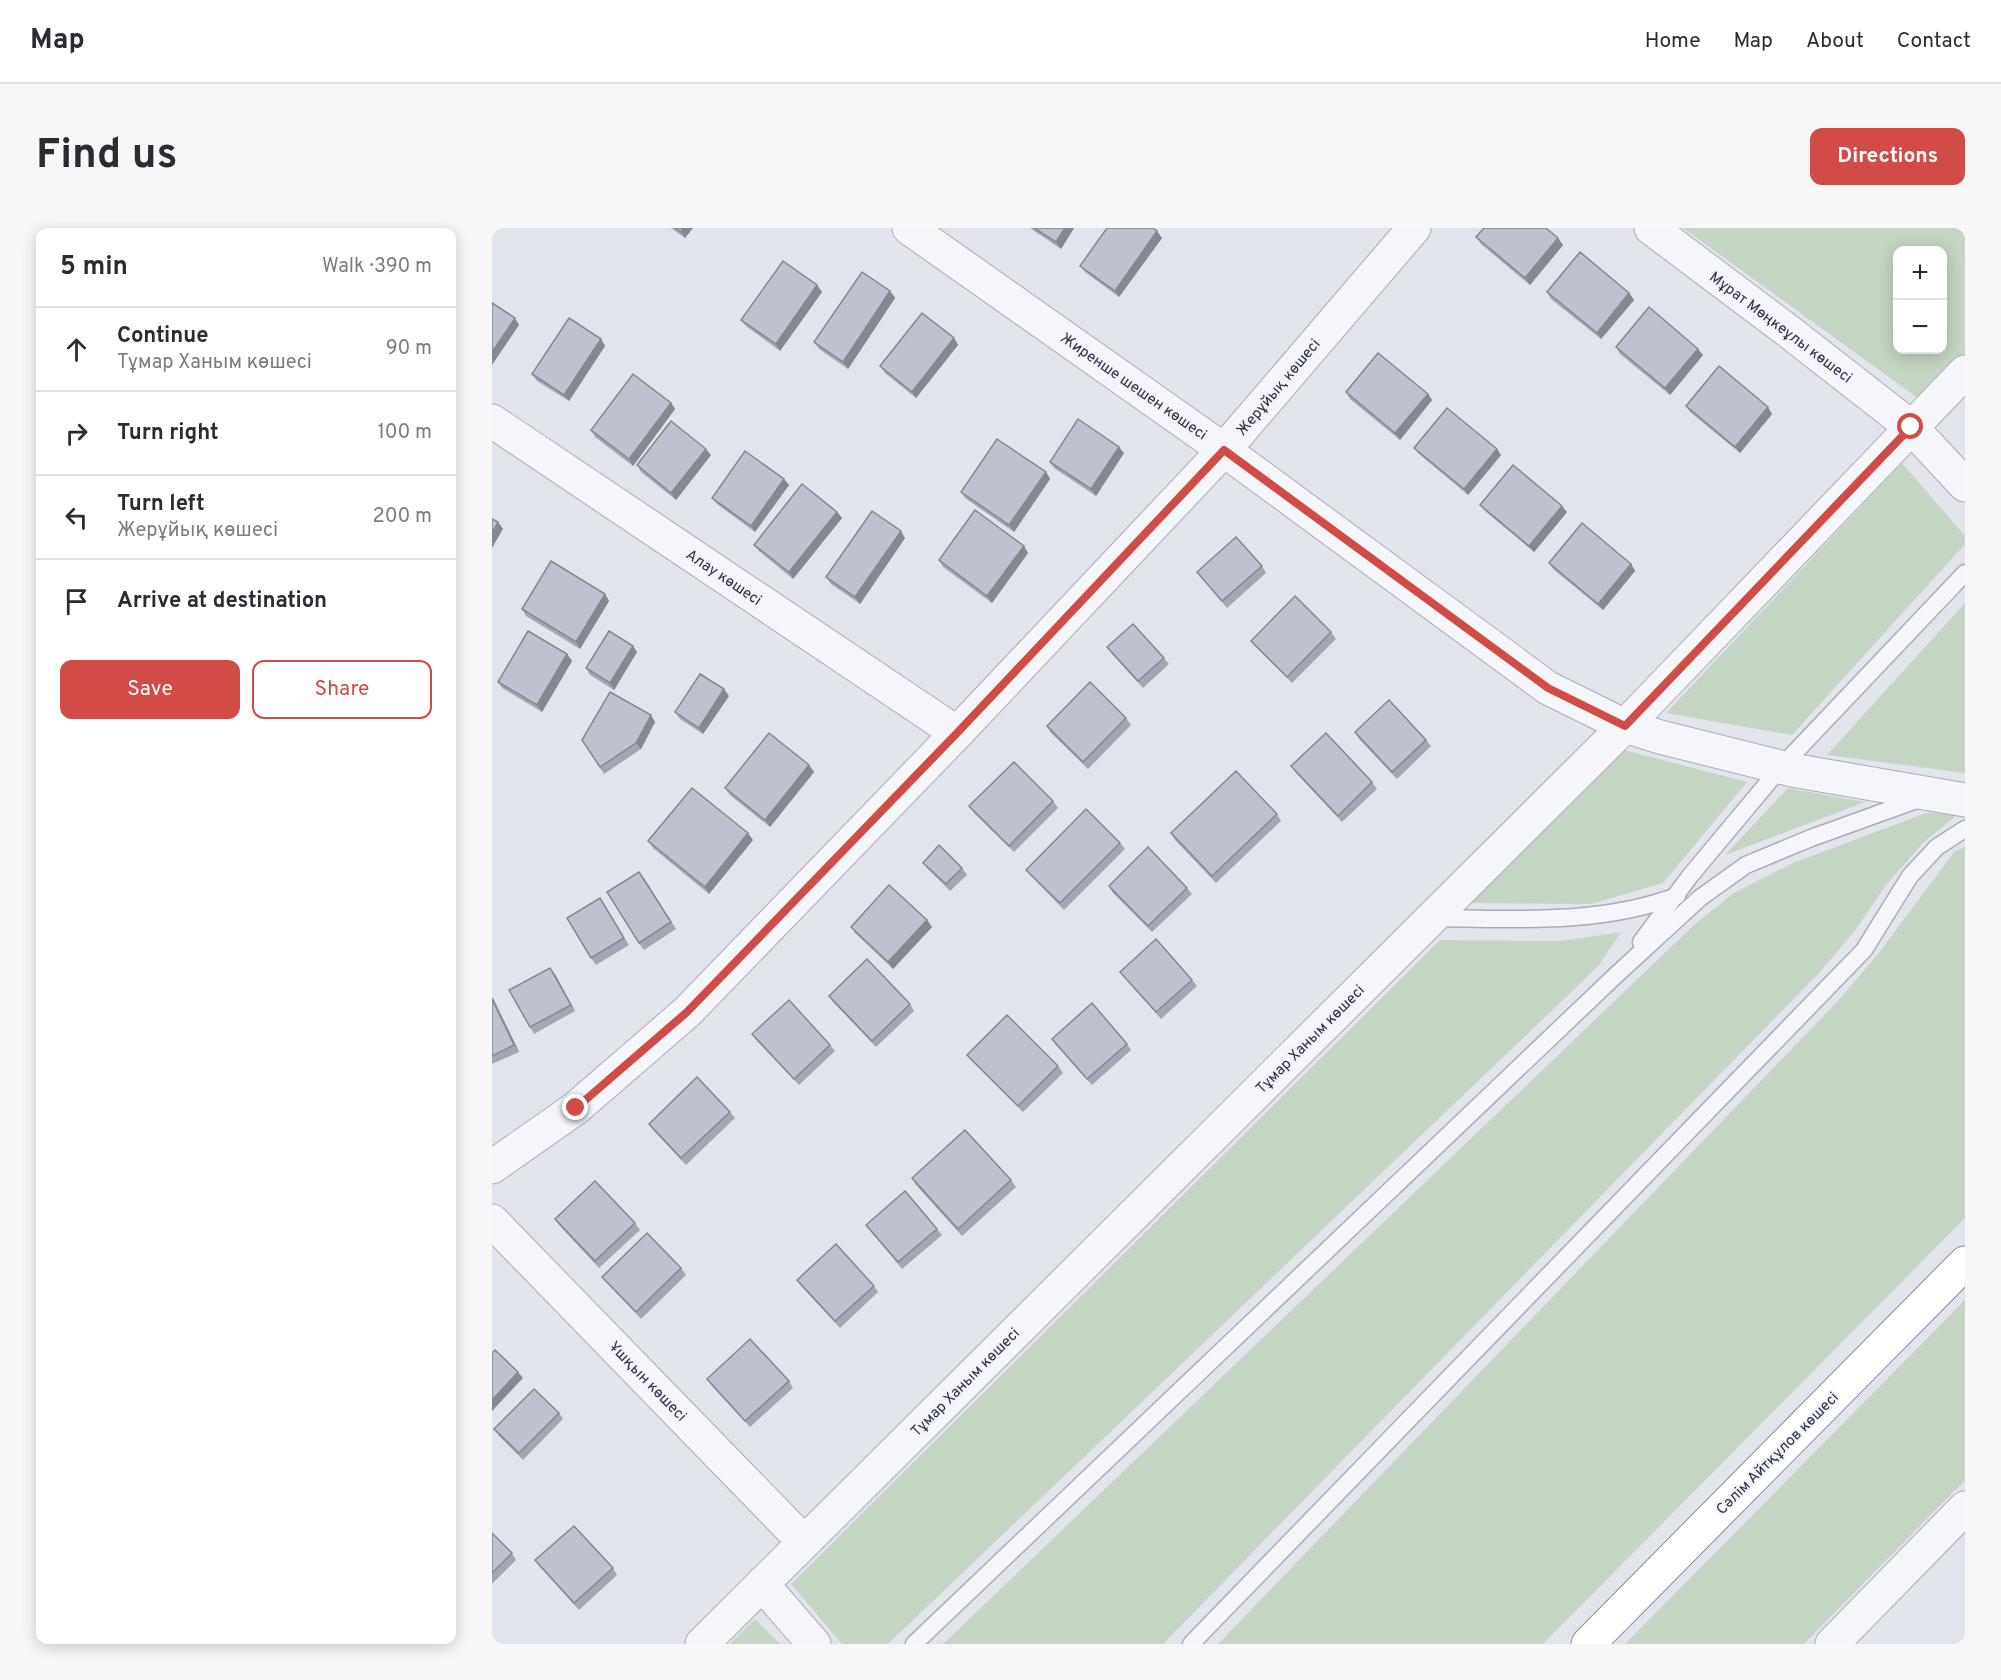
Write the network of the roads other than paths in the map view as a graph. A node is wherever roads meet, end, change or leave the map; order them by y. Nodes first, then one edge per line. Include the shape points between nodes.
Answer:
1 (909, 228) edge
2 (1414, 228) edge
3 (1651, 228) edge
4 (1965, 372) edge
5 (492, 421) edge
6 (1911, 427) junction
7 (1224, 450) junction
8 (1965, 485) edge
9 (1965, 573) edge
10 (1625, 726) junction
11 (957, 733) junction
12 (1781, 767) junction
13 (1931, 794) junction
14 (1965, 800) edge
15 (1965, 829) edge
16 (1746, 865) junction
17 (1674, 897) junction
18 (1432, 918) junction
19 (1616, 976) junction
20 (492, 1167) edge
21 (492, 1221) edge
22 (1965, 1263) edge
23 (1965, 1508) edge
24 (804, 1542) junction
25 (762, 1584) junction
26 (702, 1644) edge
27 (814, 1644) edge
28 (914, 1644) edge
29 (1191, 1644) edge
30 (1588, 1644) edge
31 (1832, 1644) edge

1 - 7 street, Жиренше шешен көшесі
2 - 7 street, Жерұйық көшесі
3 - 6 street, Мұрат Мөңкеұлы көшесі
4 - 6 street, Тұмар Ханым көшесі
5 - 11 street, Алау көшесі
6 - 8 street, Мұрат Мөңкеұлы көшесі
6 - 10 street, Тұмар Ханым көшесі
7 - 10 street, Жиренше шешен көшесі via 1548,688
7 - 11 street, Жерұйық көшесі
9 - 12 lane
10 - 12 street, Жиренше шешен көшесі
10 - 18 street, Тұмар Ханым көшесі
11 - 20 street, Жерұйық көшесі via 687,1012 576,1108
12 - 13 street, Жиренше шешен көшесі
12 - 17 lane
13 - 14 street, Жиренше шешен көшесі
13 - 16 lane
15 - 29 lane via 1937,847 1910,876 1864,950
16 - 17 lane
16 - 19 lane via 1700,898
17 - 18 lane via 1607,915
17 - 19 lane
18 - 24 street, Тұмар Ханым көшесі
19 - 28 lane
21 - 24 street, Ұшқын көшесі
22 - 30 highway, Сәлім Айтқұлов көшесі
23 - 31 street
24 - 25 street, Тұмар Ханым көшесі
25 - 26 street, Тұмар Ханым көшесі
25 - 27 street

